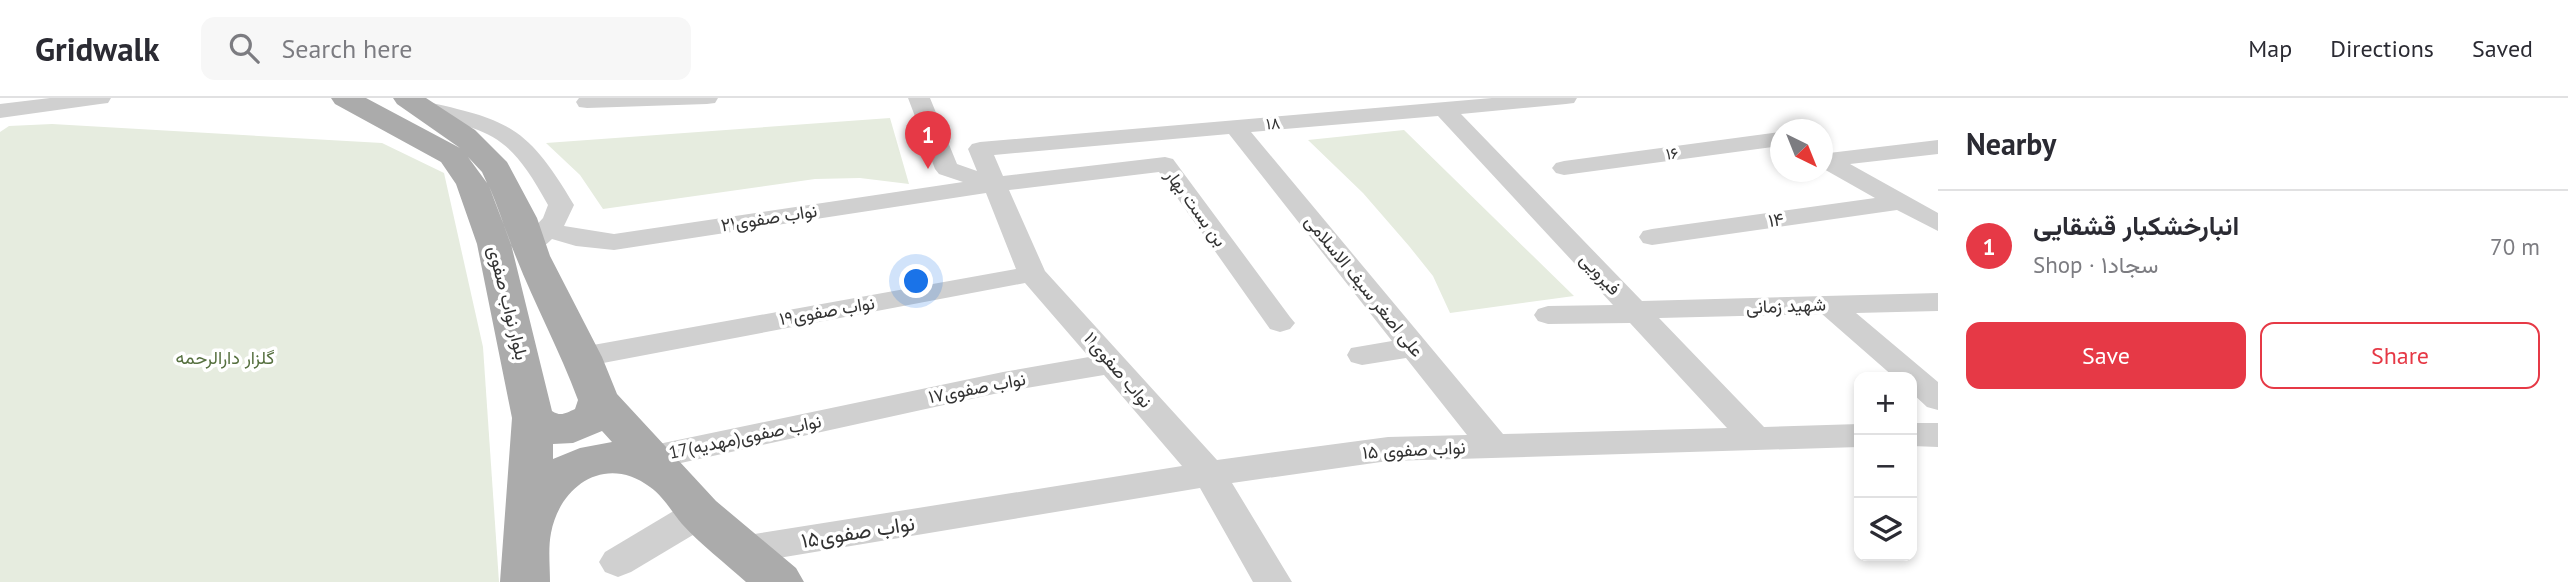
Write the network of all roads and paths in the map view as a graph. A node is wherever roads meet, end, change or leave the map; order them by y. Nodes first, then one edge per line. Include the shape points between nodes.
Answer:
1 (100, 98) edge
2 (345, 98) edge
3 (707, 98) edge
4 (919, 98) edge
5 (1566, 98) edge
6 (587, 102) dead end
7 (415, 103) edge
8 (1444, 109) junction
9 (0, 111) edge
10 (1234, 126) junction
11 (1770, 140) edge
12 (1938, 147) edge
13 (979, 149) joint
14 (1833, 158) edge
15 (1833, 164) edge
16 (1564, 168) dead end
17 (1301, 170) dead end
18 (1273, 173) junction
19 (993, 185) junction
20 (1901, 202) junction
21 (1344, 221) dead end
22 (1938, 223) edge
23 (1314, 224) junction
24 (1652, 237) dead end
25 (538, 238) junction
26 (1032, 274) junction
27 (1390, 279) dead end
28 (1360, 281) junction
29 (1938, 302) edge
30 (1829, 305) junction
31 (1636, 312) junction
32 (1548, 315) dead end
33 (1280, 323) dead end
34 (1414, 347) junction
35 (1362, 355) dead end
36 (582, 357) junction
37 (1112, 363) junction
38 (598, 400) junction
39 (1938, 400) edge
40 (841, 416) joint
41 (533, 418) junction
42 (1917, 435) edge
43 (1938, 435) edge
44 (1854, 436) edge
45 (1756, 439) junction
46 (1494, 446) junction
47 (656, 466) junction
48 (1209, 474) junction
49 (700, 513) junction
50 (973, 514) joint
51 (742, 550) junction
52 (618, 562) dead end
53 (525, 582) edge
54 (779, 582) edge
55 (1273, 582) edge

1 - 9 street
2 - 41 main road, بلوار نواب صفوی via 452,156 463,167 494,244
3 - 6 street
4 - 19 street via 947,169
5 - 8 street, ۱۸
7 - 25 main road, بلوار نواب صفوی via 482,152
8 - 10 street, ۱۸
8 - 31 street, فیرویی
10 - 13 street, ۱۸
10 - 18 street, علی اصغر سیف الاسلامی
11 - 16 street, ۱۶
12 - 14 street
13 - 19 street, ۱۱نواب صفوی
15 - 20 street
17 - 18 street
18 - 23 street, علی اصغر سیف الاسلامی
19 - 25 street, ۲۱نواب صفوی via 614,242
19 - 26 street, ۱۱نواب صفوی
19 - 33 street, بن بست بهار via 1165,164
20 - 22 street
20 - 24 street, ۱۴
21 - 23 street
23 - 28 street, علی اصغر سیف الاسلامی
25 - 36 main road, بلوار نواب صفوی
26 - 36 street, ۱۹نواب صفوی
26 - 37 street, ۱۱نواب صفوی
27 - 28 street
28 - 34 street, علی اصغر سیف الاسلامی
29 - 30 street, شهید زمانی
30 - 31 street, شهید زمانی
30 - 39 street
31 - 32 street, شهید زمانی
31 - 45 street, فیرویی
34 - 35 street
34 - 46 street, علی اصغر سیف الاسلامی
36 - 38 main road, بلوار نواب صفوی
37 - 40 street, ۱۷نواب صفوی
37 - 48 street, ۱۱نواب صفوی
38 - 41 main road via 592,418 573,428 550,430
38 - 47 main road
40 - 47 street, 17نواب صفوی(مهدیه)
41 - 53 main road, بلوار نواب صفوی
42 - 43 street
44 - 45 street, نواب صفوی ۱۵
45 - 46 street, نواب صفوی ۱۵
46 - 48 street, نواب صفوی ۱۵ via 1388,449
47 - 49 main road
47 - 53 main road via 616,457 586,463 554,480 537,503
48 - 50 street, نواب صفوی ۱۵
48 - 55 street, ۱۱نواب صفوی
49 - 51 main road
49 - 52 street
50 - 51 street, ۱۵نواب صفوی
51 - 54 main road

